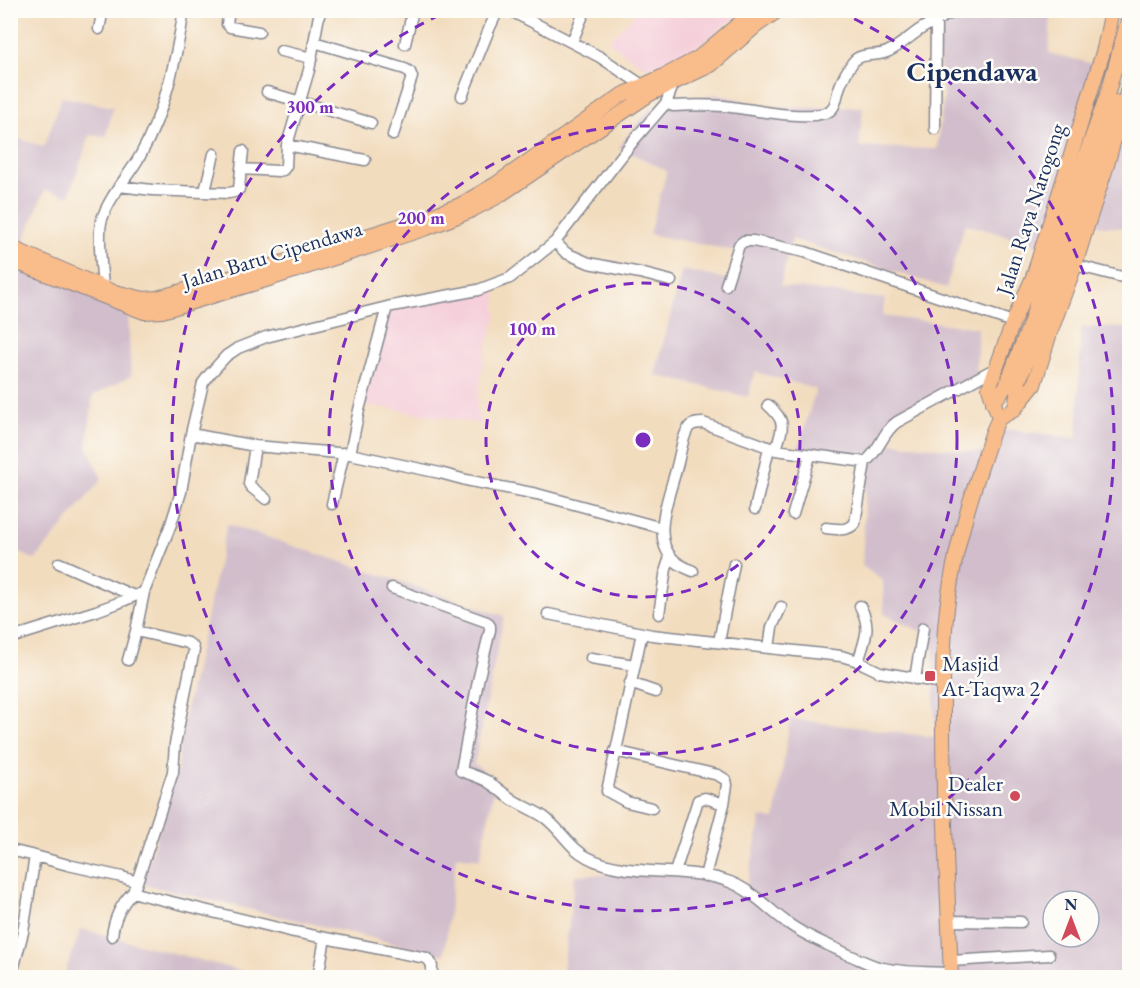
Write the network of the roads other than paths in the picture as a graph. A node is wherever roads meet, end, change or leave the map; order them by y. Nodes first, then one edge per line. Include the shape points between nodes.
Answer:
1 (104, 10) edge
2 (184, 10) edge
3 (228, 10) edge
4 (320, 10) edge
5 (413, 10) edge
6 (498, 10) edge
7 (509, 10) edge
8 (585, 10) edge
9 (755, 10) edge
10 (779, 10) edge
11 (958, 10) edge
12 (1112, 10) edge
13 (1130, 13) edge
14 (936, 21) junction
15 (99, 30) dead end
16 (259, 32) dead end
17 (314, 42) junction
18 (572, 42) junction
19 (405, 44) dead end
20 (281, 51) dead end
21 (1130, 51) edge
22 (312, 58) junction
23 (671, 79) junction
24 (1130, 81) edge
25 (642, 85) junction
26 (267, 92) dead end
27 (462, 96) dead end
28 (299, 103) junction
29 (666, 103) junction
30 (371, 123) dead end
31 (1124, 124) edge
32 (935, 129) dead end
33 (393, 135) dead end
34 (287, 145) junction
35 (243, 151) dead end
36 (214, 154) dead end
37 (365, 160) dead end
38 (241, 169) junction
39 (119, 186) junction
40 (205, 191) junction
41 (1075, 204) junction
42 (425, 223) junction
43 (555, 242) junction
44 (10, 247) edge
45 (10, 260) edge
46 (1075, 266) junction
47 (267, 273) junction
48 (1130, 279) edge
49 (671, 281) dead end
50 (726, 285) dead end
51 (103, 288) junction
52 (387, 308) junction
53 (1013, 322) junction
54 (996, 368) junction
55 (993, 403) junction
56 (768, 405) dead end
57 (1014, 410) junction
58 (999, 418) junction
59 (191, 434) junction
60 (255, 446) junction
61 (772, 449) junction
62 (347, 454) junction
63 (810, 456) junction
64 (865, 462) junction
65 (266, 499) dead end
66 (332, 504) dead end
67 (755, 508) dead end
68 (793, 514) dead end
69 (662, 528) junction
70 (826, 528) dead end
71 (670, 557) junction
72 (59, 562) dead end
73 (734, 564) dead end
74 (693, 571) dead end
75 (392, 588) dead end
76 (139, 594) junction
77 (860, 606) dead end
78 (781, 607) dead end
79 (548, 614) dead end
80 (659, 614) dead end
81 (923, 628) dead end
82 (136, 631) junction
83 (642, 633) junction
84 (10, 638) edge
85 (719, 642) junction
86 (769, 648) junction
87 (591, 658) dead end
88 (128, 660) dead end
89 (858, 662) junction
90 (634, 665) junction
91 (915, 679) junction
92 (630, 683) junction
93 (942, 683) junction
94 (656, 692) dead end
95 (615, 751) junction
96 (724, 804) junction
97 (652, 808) dead end
98 (10, 850) edge
99 (35, 856) junction
100 (675, 872) junction
101 (705, 876) junction
102 (135, 887) junction
103 (949, 921) junction
104 (1021, 922) dead end
105 (112, 936) dead end
106 (325, 938) junction
107 (1049, 955) dead end
108 (951, 970) edge
109 (10, 971) edge
110 (318, 978) edge
111 (431, 978) edge

1 - 15 street
2 - 39 street via 172,74 158,117 139,158
3 - 16 street via 230,27
4 - 17 street
5 - 19 street
6 - 27 street
7 - 18 street
8 - 18 street
9 - 23 main road, Jalan Baru Cipendawa
10 - 23 main road, Jalan Baru Cipendawa via 719,60
11 - 14 street
12 - 53 main road, Jalan Raya Narogong via 1104,49 1036,266
13 - 41 main road
14 - 29 street via 891,51 854,61 836,102 823,114
14 - 32 street
17 - 22 street
17 - 33 street via 410,72 412,77
18 - 25 street
20 - 22 street
21 - 41 main road
22 - 28 street
23 - 25 main road, Jalan Baru Cipendawa
23 - 29 street
23 - 42 main road, Jalan Baru Cipendawa via 496,197 468,212
24 - 31 main road
25 - 42 main road, Jalan Baru Cipendawa via 496,184
26 - 28 street
28 - 30 street
28 - 34 street
29 - 43 street
31 - 46 main road
34 - 37 street
34 - 38 street via 283,170
35 - 38 street
36 - 40 street
38 - 40 street via 239,189 229,193
39 - 40 street
39 - 51 street via 101,220
41 - 55 main road via 1006,386
41 - 57 main road via 1040,327 1019,381
42 - 47 main road, Jalan Baru Cipendawa
43 - 49 street via 566,253 589,263
43 - 52 street via 518,273 498,284
44 - 51 main road, Jalan Baru Cipendawa
45 - 47 main road, Jalan Baru Cipendawa via 144,312 162,311
46 - 48 street
46 - 57 main road via 1034,385
47 - 51 main road, Jalan Baru Cipendawa via 157,298 144,299
50 - 53 street via 739,245 753,241 805,252
52 - 59 street via 266,337 238,348 203,383
52 - 62 street
53 - 54 main road, Jalan Raya Narogong
54 - 55 main road, Jalan Raya Narogong via 989,388
54 - 64 street via 890,427 874,455
55 - 58 main road, Jalan Raya Narogong
56 - 61 street via 782,423
57 - 58 main road
58 - 93 main road via 981,465 956,555
59 - 60 street
59 - 76 street via 175,513
60 - 62 street
60 - 65 street via 249,484
61 - 63 street
61 - 67 street
61 - 69 street via 703,423 690,426 684,436
62 - 66 street
62 - 69 street via 537,494
63 - 64 street
63 - 68 street
64 - 70 street via 855,523 846,529
69 - 71 street
71 - 74 street
71 - 80 street
72 - 76 street
73 - 85 street
75 - 100 street via 480,618 490,626 461,771 486,781 544,818 574,850 589,859 618,868
76 - 82 street
76 - 84 street
77 - 89 street via 867,630
78 - 86 street via 772,627
79 - 83 street
81 - 91 street
82 - 88 street
82 - 102 street via 188,643 194,650 173,772
83 - 85 street
83 - 90 street
85 - 86 street
86 - 89 street via 841,656
87 - 90 street
89 - 91 street via 880,672
90 - 92 street
91 - 93 street
92 - 94 street
92 - 95 street
93 - 103 main road
95 - 96 street via 718,775 726,780
95 - 97 street via 606,791 627,802
96 - 100 street via 704,798 696,802
96 - 101 street
98 - 99 street
99 - 102 street via 122,877
99 - 109 street via 20,945
100 - 101 street
101 - 108 street via 743,887 797,929 867,963 909,971
102 - 105 street via 117,915
102 - 106 street
103 - 104 street
103 - 108 main road
106 - 110 street
106 - 111 street via 426,958 432,966
107 - 108 street

